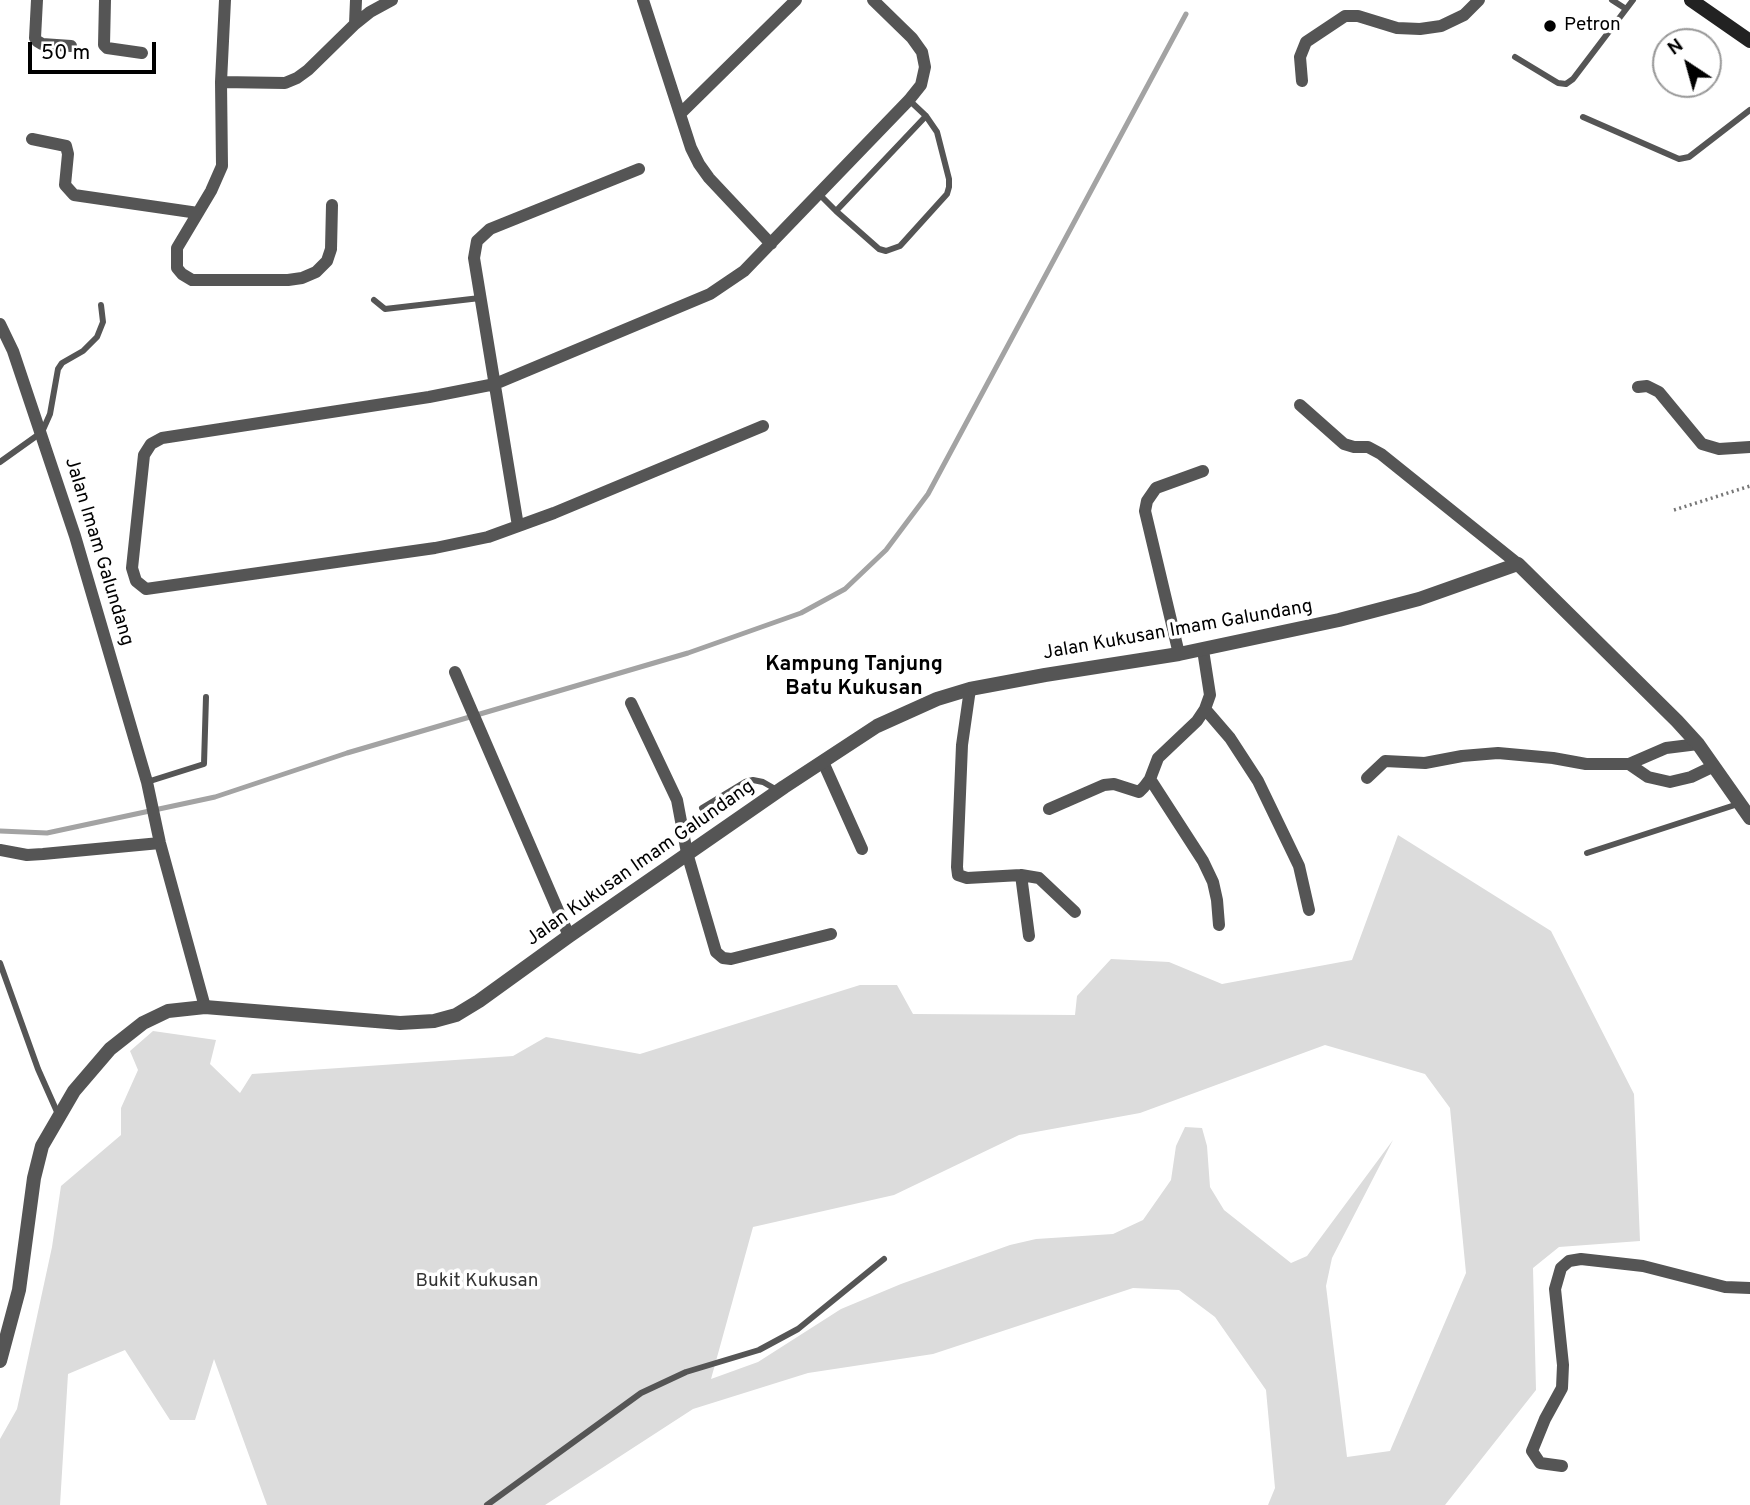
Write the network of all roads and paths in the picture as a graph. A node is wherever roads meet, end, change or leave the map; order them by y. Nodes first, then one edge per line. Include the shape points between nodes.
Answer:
1 (37, 0) edge
2 (105, 0) edge
3 (225, 0) edge
4 (356, 0) edge
5 (392, 0) edge
6 (643, 0) edge
7 (796, 0) edge
8 (873, 0) edge
9 (1479, 0) edge
10 (1612, 0) edge
11 (1633, 0) edge
12 (1691, 0) edge
13 (1626, 9) junction
14 (355, 24) junction
15 (1750, 41) edge
16 (71, 46) dead end
17 (142, 53) dead end
18 (1515, 57) dead end
19 (1302, 81) dead end
20 (221, 82) junction
21 (909, 100) junction
22 (1750, 110) edge
23 (680, 114) junction
24 (926, 116) junction
25 (1583, 117) dead end
26 (32, 139) dead end
27 (639, 169) dead end
28 (819, 194) junction
29 (332, 205) dead end
30 (836, 211) junction
31 (198, 213) junction
32 (771, 244) junction
33 (481, 298) junction
34 (374, 300) dead end
35 (102, 305) dead end
36 (0, 324) edge
37 (495, 384) junction
38 (1638, 387) dead end
39 (1300, 405) dead end
40 (763, 426) dead end
41 (42, 432) junction
42 (1750, 447) edge
43 (0, 462) edge
44 (1203, 471) dead end
45 (1750, 486) edge
46 (1674, 510) dead end
47 (518, 526) junction
48 (1518, 564) junction
49 (1203, 650) junction
50 (1179, 654) junction
51 (455, 672) dead end
52 (970, 689) junction
53 (206, 697) dead end
54 (631, 703) dead end
55 (1205, 709) junction
56 (1698, 744) junction
57 (822, 762) junction
58 (1629, 764) junction
59 (1714, 766) junction
60 (1367, 778) dead end
61 (1150, 779) junction
62 (148, 788) junction
63 (779, 791) junction
64 (1740, 803) junction
65 (702, 808) dead end
66 (1049, 809) dead end
67 (1750, 818) edge
68 (159, 839) junction
69 (862, 849) dead end
70 (0, 850) edge
71 (687, 853) junction
72 (1587, 853) dead end
73 (1021, 875) junction
74 (1309, 910) dead end
75 (1075, 912) dead end
76 (1219, 925) dead end
77 (831, 934) dead end
78 (569, 936) junction
79 (1029, 936) dead end
80 (0, 963) edge
81 (205, 1007) junction
82 (58, 1115) junction
83 (884, 1259) dead end
84 (1750, 1288) edge
85 (0, 1361) edge
86 (1562, 1466) dead end
87 (487, 1505) edge

1 - 16 street via 37,41
2 - 17 street via 104,45
3 - 20 street
4 - 14 street
5 - 14 street
6 - 23 street
7 - 23 street
8 - 21 street via 922,52 921,85
9 - 19 street via 1464,15 1441,26 1420,29 1345,16 1306,42 1300,57
10 - 13 lane
11 - 13 lane
12 - 15 main road
13 - 18 lane via 1566,84
14 - 20 street via 297,78 285,83
20 - 31 street via 222,166
21 - 24 lane
21 - 28 street
22 - 25 lane via 1689,157 1679,159
23 - 32 street via 699,164
24 - 30 lane
24 - 30 lane via 937,132 949,187 900,246 879,249
26 - 31 street via 66,146 65,185 74,195
27 - 33 street via 490,229 477,241 474,258
28 - 30 lane
28 - 32 street
29 - 31 street via 327,261 316,272 288,280 192,280 182,274 177,268 177,248
32 - 37 street via 744,271 710,294
33 - 34 lane via 385,309
33 - 37 street
35 - 41 lane via 103,322 97,337 58,369
36 - 41 street, Jalan Imam Galundang
37 - 47 street
37 - 47 street via 162,438 144,455 132,568 136,581 146,589 435,548
38 - 42 street via 1659,393 1702,444 1719,449
39 - 48 street via 1345,444 1381,454
40 - 47 street
41 - 43 lane
41 - 62 street, Jalan Imam Galundang
44 - 50 street via 1156,488 1145,512
45 - 46 path
48 - 49 street, Jalan Kukusan Imam Galundang via 1419,599
48 - 56 street
49 - 50 street, Jalan Kukusan Imam Galundang
49 - 55 street via 1210,695
50 - 52 street, Jalan Kukusan Imam Galundang
51 - 78 street
52 - 57 street, Jalan Kukusan Imam Galundang via 904,712
52 - 73 street via 961,745 957,871 967,878
53 - 62 lane via 204,764
54 - 71 street via 677,800
55 - 61 street via 1158,758
55 - 74 street via 1258,781 1299,866
56 - 58 street via 1666,748
56 - 59 street
57 - 63 street, Jalan Kukusan Imam Galundang
57 - 69 street
58 - 59 street via 1648,777 1670,782
58 - 60 street via 1488,753 1434,762 1385,761
59 - 64 street
61 - 66 street via 1139,792 1104,785
61 - 76 street via 1213,881
62 - 68 street, Jalan Imam Galundang
63 - 65 lane via 753,780
63 - 71 street, Jalan Kukusan Imam Galundang
64 - 67 street
64 - 72 lane
68 - 70 street via 35,854
68 - 81 street, Jalan Imam Galundang
71 - 77 street via 716,952 723,958
71 - 78 street, Jalan Kukusan Imam Galundang
73 - 75 street via 1040,878
73 - 79 street
78 - 81 street, Jalan Kukusan Imam Galundang via 479,1002 435,1021 363,1021
80 - 82 lane
81 - 82 street, Jalan Kukusan Imam Galundang via 168,1011 143,1023 110,1049
82 - 85 street, Jalan Kukusan Imam Galundang via 34,1178 19,1290
83 - 87 lane via 798,1329 759,1349 686,1372 641,1393
84 - 86 street via 1725,1287 1643,1266 1581,1259 1561,1268 1555,1289 1562,1388 1532,1451 1540,1463

